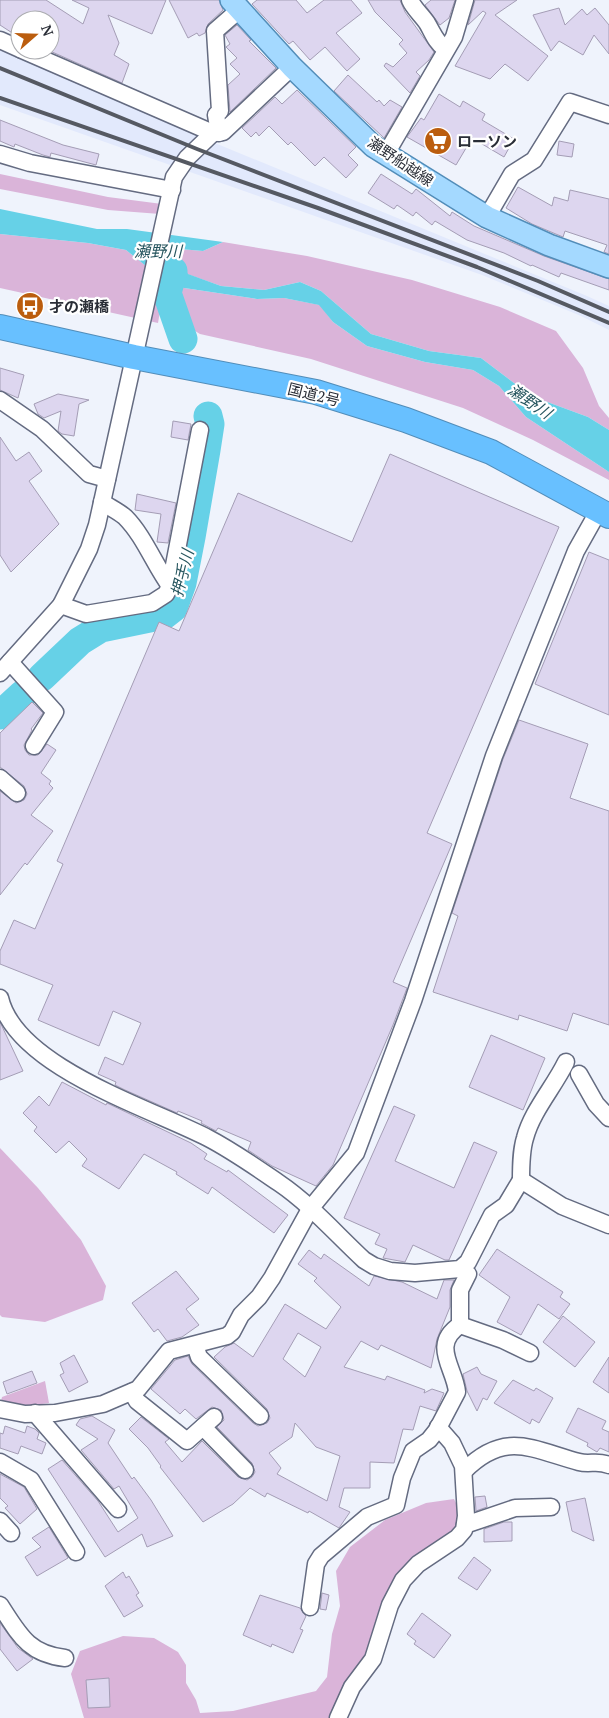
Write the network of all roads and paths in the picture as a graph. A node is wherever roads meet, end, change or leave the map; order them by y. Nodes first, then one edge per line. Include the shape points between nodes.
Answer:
1 (410, 0) edge
2 (465, 0) edge
3 (238, 5) edge
4 (445, 49) junction
5 (44, 60) edge
6 (292, 67) junction
7 (609, 115) edge
8 (216, 133) junction
9 (0, 154) edge
10 (386, 154) junction
11 (170, 197) junction
12 (487, 217) junction
13 (609, 267) edge
14 (0, 327) edge
15 (134, 357) junction
16 (0, 400) edge
17 (200, 430) dead end
18 (107, 479) junction
19 (102, 502) junction
20 (604, 513) edge
21 (170, 586) junction
22 (61, 605) junction
23 (5, 668) edge
24 (34, 746) dead end
25 (0, 778) edge
26 (17, 793) dead end
27 (0, 998) edge
28 (566, 1062) dead end
29 (579, 1074) dead end
30 (609, 1118) edge
31 (521, 1180) junction
32 (310, 1209) junction
33 (609, 1225) edge
34 (460, 1269) junction
35 (460, 1325) junction
36 (195, 1345) junction
37 (530, 1353) dead end
38 (132, 1392) junction
39 (0, 1409) edge
40 (35, 1413) junction
41 (260, 1416) dead end
42 (438, 1428) junction
43 (0, 1462) edge
44 (609, 1465) edge
45 (245, 1470) dead end
46 (464, 1471) junction
47 (551, 1507) dead end
48 (118, 1510) dead end
49 (465, 1525) junction
50 (76, 1552) dead end
51 (0, 1605) edge
52 (310, 1607) dead end
53 (65, 1658) dead end
54 (338, 1718) edge

1 - 4 street via 436,42
2 - 4 street via 454,37
3 - 6 main road, 瀬野船越線
3 - 8 street via 215,30 220,91
4 - 10 street
5 - 8 street
6 - 8 street via 223,132
6 - 10 main road, 瀬野船越線 via 373,146
7 - 12 street via 570,102 534,160 512,174
8 - 11 street via 178,168
9 - 11 street
10 - 12 main road, 瀬野船越線
11 - 15 street
12 - 13 main road, 瀬野船越線
14 - 15 highway, 国道2号
15 - 18 street
15 - 20 highway, 国道2号 via 316,392 406,420 491,452
16 - 18 street via 42,428 88,474
17 - 21 street
18 - 19 street
19 - 21 street via 134,528
19 - 22 street via 89,549
20 - 32 street via 576,551 494,756 413,1001 356,1153
21 - 22 street via 166,594 152,603 86,614
22 - 23 street
23 - 24 street via 55,712
25 - 26 street
27 - 32 street via 2,1009 21,1036 49,1058 74,1075 209,1139 281,1184
28 - 31 street via 530,1124 525,1138
29 - 30 street via 596,1104
31 - 33 street via 562,1206
31 - 34 street via 506,1205 492,1215 468,1262
32 - 34 street via 374,1266 390,1271 415,1272
32 - 36 street via 272,1278 241,1315 232,1332 221,1340
34 - 35 street via 468,1274 460,1290
35 - 37 street
35 - 42 street via 453,1330 445,1355 457,1392
36 - 38 street via 169,1351 145,1382
36 - 41 street via 199,1357
38 - 40 street via 103,1404 54,1414
38 - 45 street via 138,1401 187,1442 209,1422
39 - 40 street
40 - 48 street
42 - 46 street via 459,1455
42 - 52 street via 429,1440 413,1451 396,1505 367,1516 316,1564
43 - 50 street via 31,1480
44 - 46 street via 599,1461 583,1463 513,1444 494,1449
46 - 49 street
47 - 49 street via 515,1508
49 - 54 street via 457,1538 432,1553 403,1580 390,1605 373,1659 352,1687
51 - 53 street via 33,1648 46,1656

